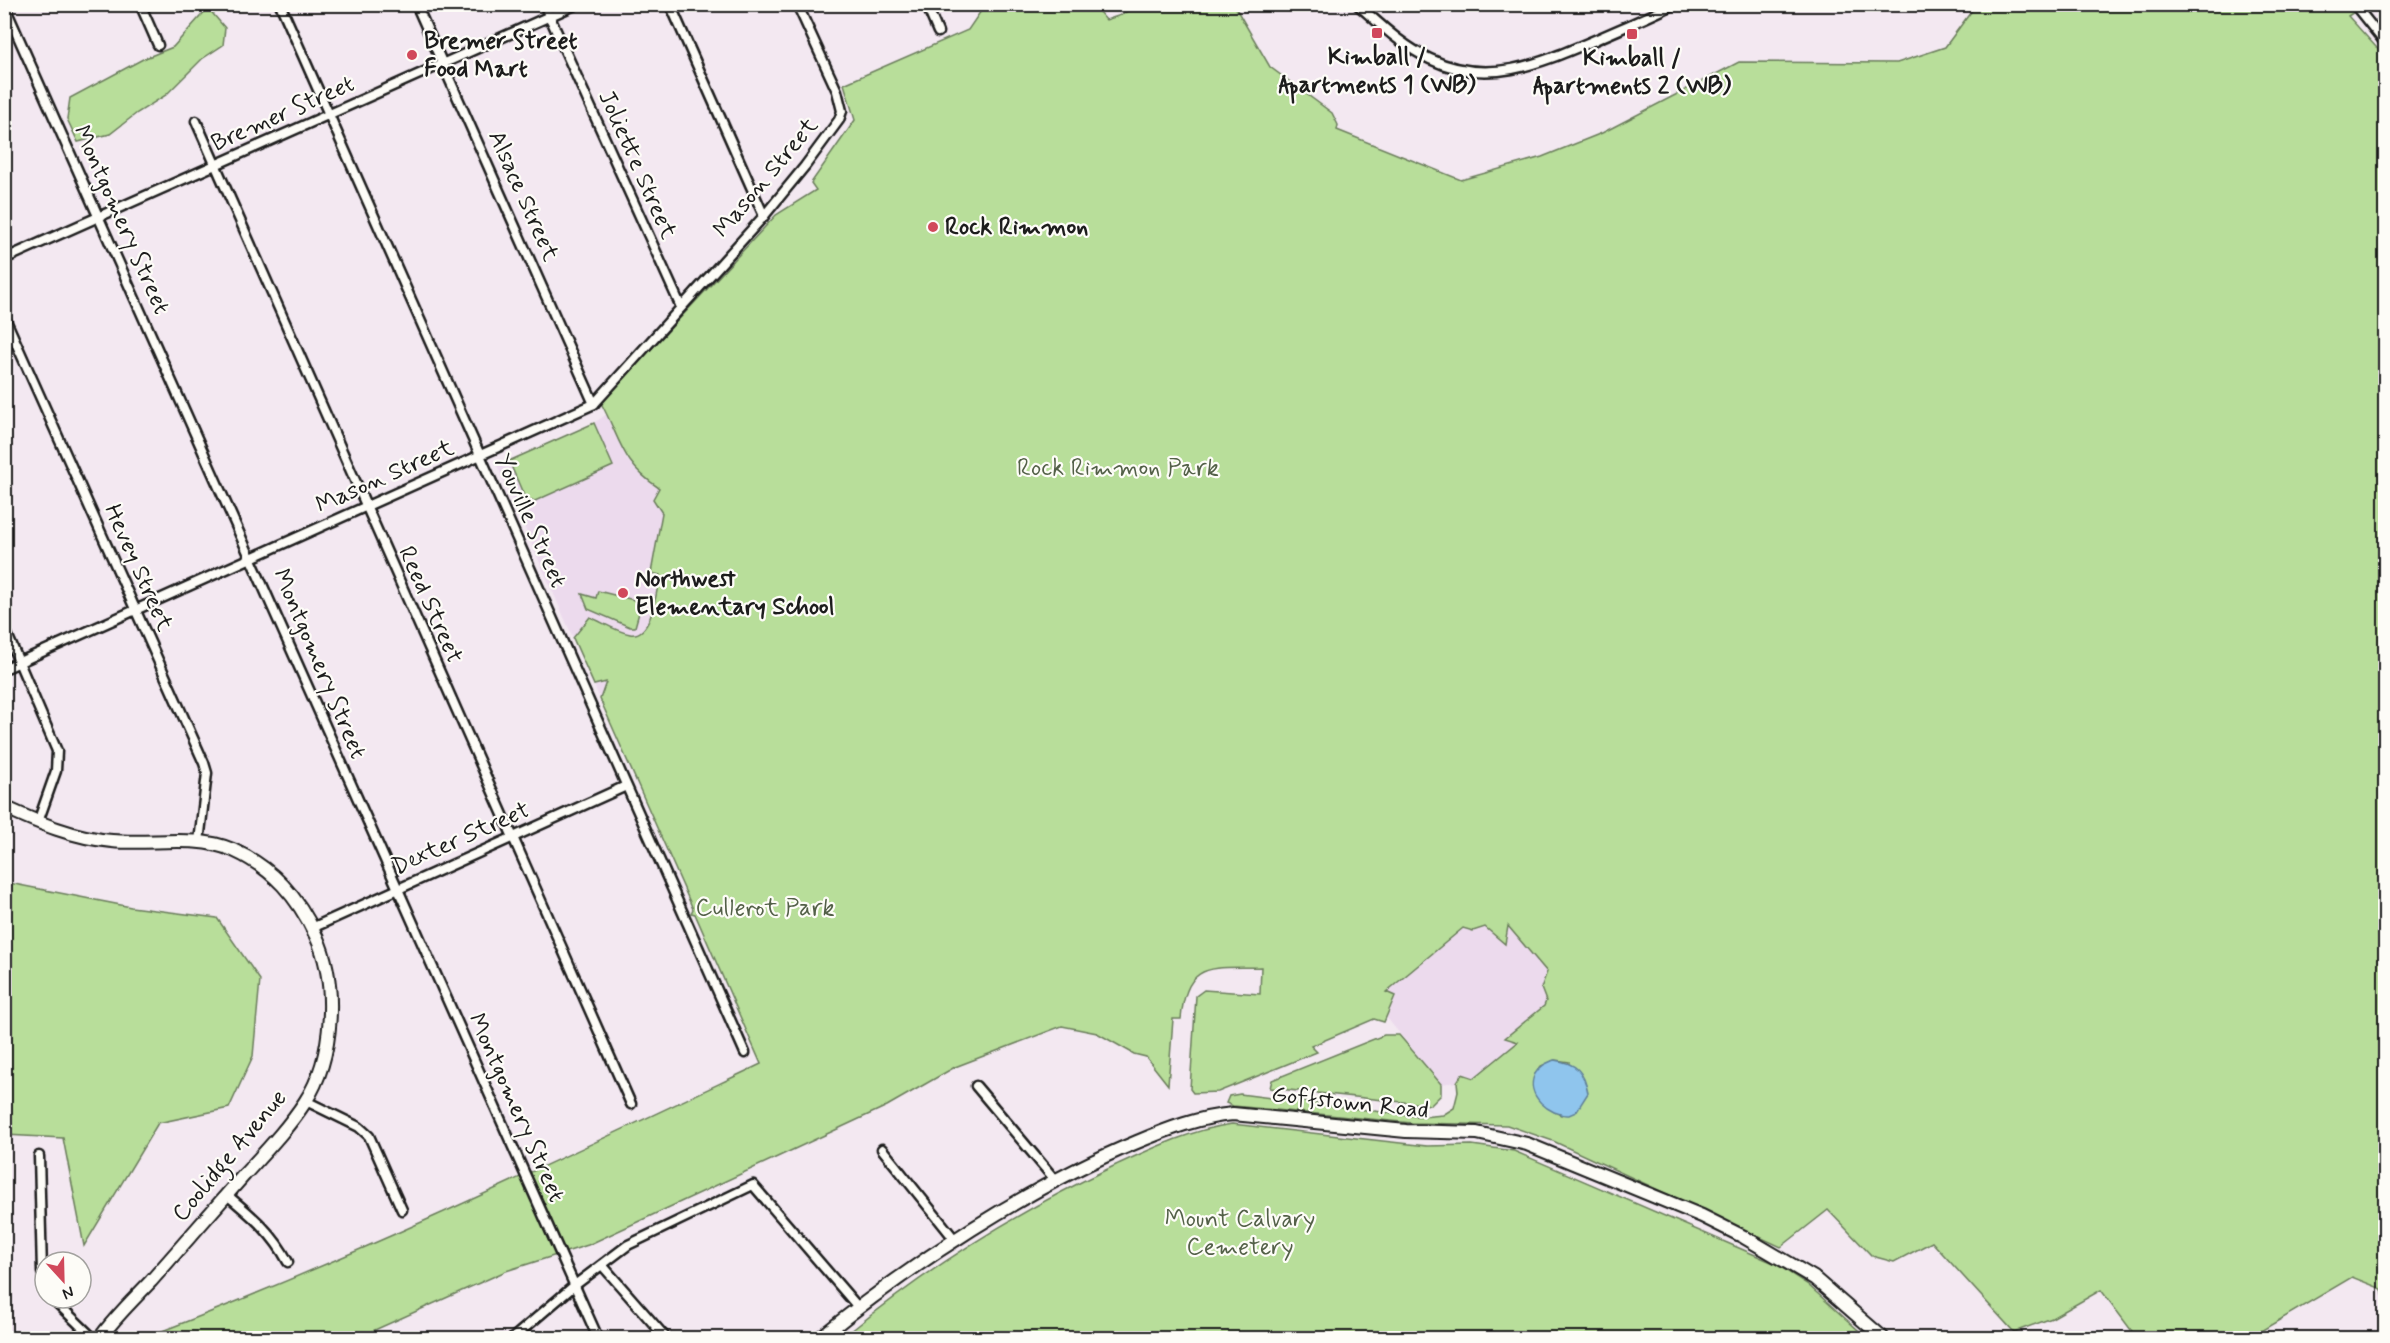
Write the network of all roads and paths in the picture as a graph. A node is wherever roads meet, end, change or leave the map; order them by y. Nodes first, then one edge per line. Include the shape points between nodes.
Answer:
1 (140, 4) edge
2 (280, 4) edge
3 (416, 4) edge
4 (544, 4) edge
5 (577, 4) edge
6 (670, 4) edge
7 (797, 4) edge
8 (926, 4) edge
9 (1357, 4) edge
10 (1675, 4) edge
11 (2354, 4) edge
12 (4, 5) edge
13 (550, 17) junction
14 (938, 32) dead end
15 (2385, 44) edge
16 (158, 45) dead end
17 (442, 64) junction
18 (328, 115) junction
19 (196, 121) dead end
20 (216, 165) junction
21 (764, 216) junction
22 (99, 218) junction
23 (4, 259) edge
24 (681, 307) junction
25 (4, 315) edge
26 (594, 404) junction
27 (480, 456) junction
28 (365, 508) junction
29 (253, 558) junction
30 (136, 611) junction
31 (4, 627) edge
32 (20, 662) junction
33 (4, 669) edge
34 (626, 786) junction
35 (4, 807) edge
36 (38, 822) junction
37 (512, 837) junction
38 (199, 842) junction
39 (397, 889) junction
40 (312, 928) junction
41 (745, 1053) dead end
42 (976, 1086) dead end
43 (306, 1101) junction
44 (631, 1104) dead end
45 (882, 1149) dead end
46 (39, 1156) dead end
47 (1056, 1181) junction
48 (227, 1195) junction
49 (402, 1210) dead end
50 (956, 1242) junction
51 (41, 1250) edge
52 (288, 1262) dead end
53 (602, 1265) junction
54 (574, 1285) junction
55 (858, 1307) junction
56 (64, 1310) edge
57 (517, 1337) edge
58 (93, 1338) edge
59 (100, 1338) edge
60 (598, 1338) edge
61 (666, 1338) edge
62 (820, 1338) edge
63 (1883, 1338) edge

1 - 16 street
2 - 18 street, Youville Street
3 - 17 street, Alsace Street
4 - 13 street, Joliette Street
5 - 13 street, Bremer Street
6 - 21 street
7 - 21 street, Mason Street via 837,91 842,111 805,166
8 - 14 street
9 - 10 street via 1392,34 1432,60 1490,73 1537,64
11 - 15 street
12 - 22 street, Montgomery Street
13 - 17 street, Bremer Street
13 - 24 street, Joliette Street
17 - 18 street, Bremer Street
17 - 26 street, Alsace Street
18 - 20 street, Bremer Street
18 - 27 street, Youville Street
19 - 20 street, Reed Street
20 - 22 street, Bremer Street
20 - 28 street, Reed Street
21 - 24 street, Mason Street
22 - 23 street, Bremer Street
22 - 29 street, Montgomery Street
24 - 26 street, Mason Street
25 - 30 street, Hevey Street
26 - 27 street, Mason Street
27 - 28 street, Mason Street
27 - 34 street, Youville Street
28 - 29 street, Mason Street
28 - 37 street, Reed Street
29 - 30 street, Mason Street
29 - 39 street, Montgomery Street
30 - 32 street, Mason Street
30 - 38 street, Hevey Street via 207,773
31 - 32 street
32 - 33 street, Mason Street
32 - 36 street via 55,742 58,759
34 - 37 street, Dexter Street
34 - 41 street, Youville Street
35 - 36 main road, Coolidge Avenue
36 - 38 main road, Coolidge Avenue via 111,841
37 - 39 street, Dexter Street
37 - 44 street, Reed Street
38 - 40 main road, Coolidge Avenue via 233,850 260,865 295,897
39 - 40 street, Dexter Street
39 - 54 street, Montgomery Street
40 - 43 main road, Coolidge Avenue via 327,971 330,1020 324,1055
42 - 47 street
43 - 48 main road, Coolidge Avenue
43 - 49 street via 359,1127 369,1136
45 - 50 street
46 - 51 street
47 - 50 main road, Goffstown Road
47 - 63 main road, Goffstown Road via 1154,1135 1220,1115 1267,1115 1406,1131 1494,1135 1576,1163 1744,1237 1814,1278
48 - 52 street via 264,1226
48 - 59 main road, Coolidge Avenue
50 - 55 main road, Goffstown Road
53 - 54 street
53 - 55 street via 638,1239 753,1185
53 - 61 street
54 - 57 street
54 - 60 street, Montgomery Street
55 - 62 main road, Goffstown Road
56 - 58 street

